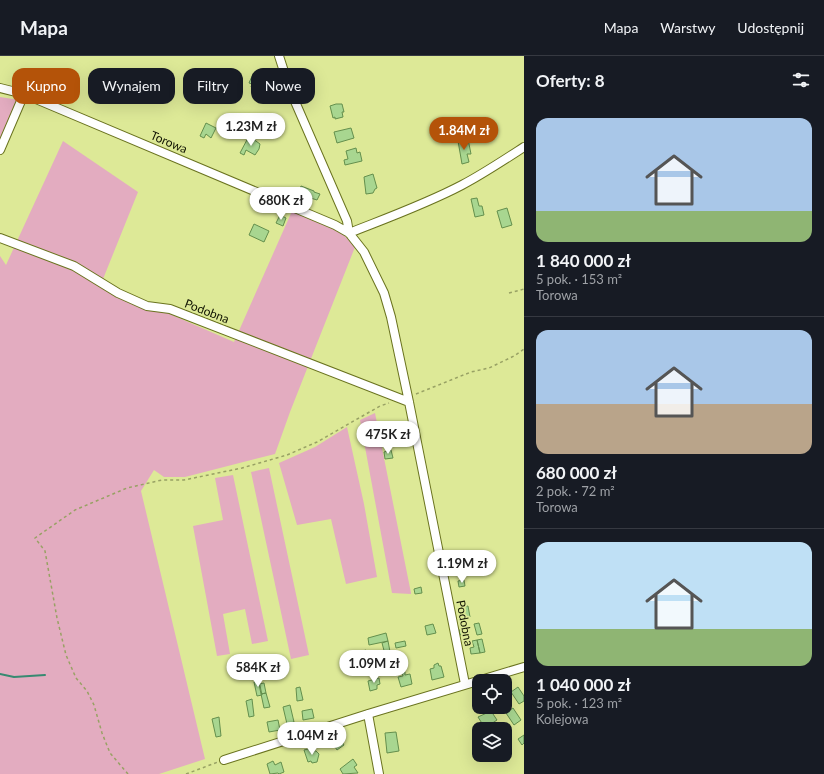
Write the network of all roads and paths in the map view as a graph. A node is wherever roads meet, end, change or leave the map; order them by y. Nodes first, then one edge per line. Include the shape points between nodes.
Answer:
1 (279, 56) edge
2 (0, 88) edge
3 (12, 91) edge
4 (20, 104) edge
5 (48, 104) edge
6 (524, 147) edge
7 (0, 150) edge
8 (349, 233) junction
9 (0, 238) edge
10 (524, 289) edge
11 (509, 293) dead end
12 (524, 349) edge
13 (406, 399) junction
14 (523, 669) edge
15 (464, 684) junction
16 (368, 714) junction
17 (224, 760) joint
18 (128, 774) edge
19 (186, 774) edge
20 (379, 774) edge

1 - 8 street via 290,90 347,221
2 - 3 street, Torowa
4 - 7 street
5 - 8 street, Torowa
6 - 8 street via 461,186
8 - 13 street, Podobna via 364,252 384,293
9 - 13 street, Podobna via 74,266 118,294 147,306 170,309
10 - 11 path
12 - 13 path via 489,368 471,372
13 - 15 street, Podobna
13 - 18 path via 380,406 317,442 288,455 184,480 162,480 127,488 76,510 35,538 45,551 66,655 76,678 94,705 110,753
14 - 15 street
15 - 16 street
16 - 17 street
16 - 20 street
17 - 19 path

